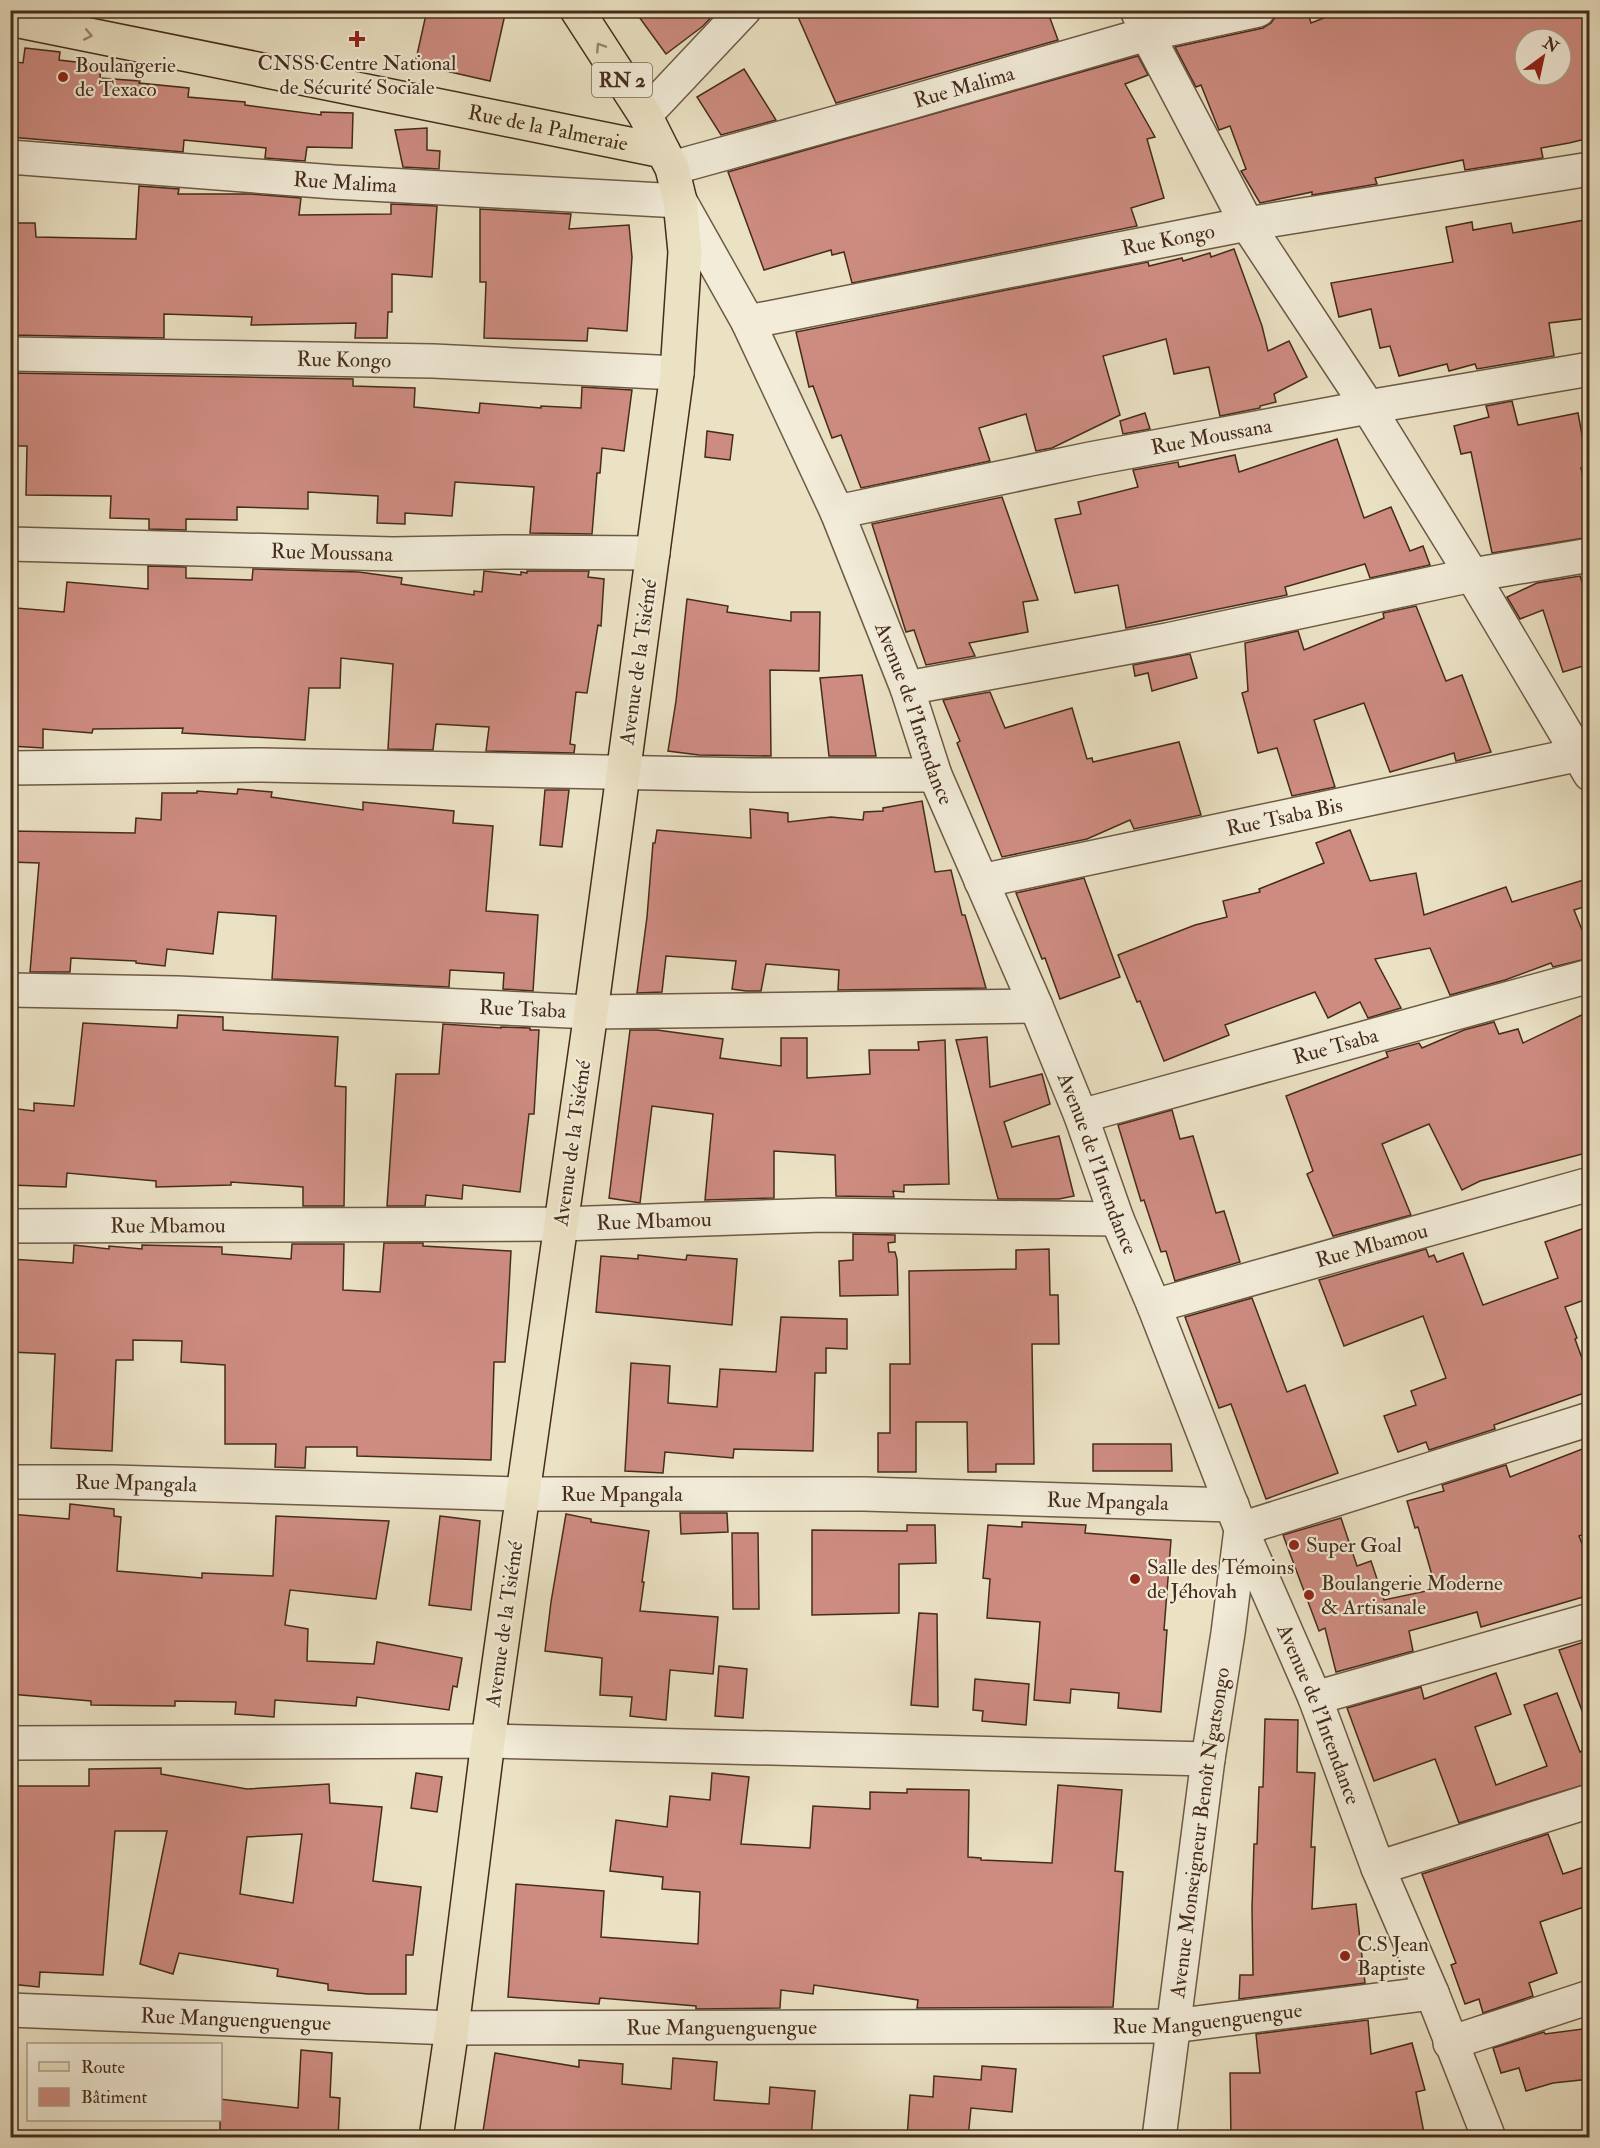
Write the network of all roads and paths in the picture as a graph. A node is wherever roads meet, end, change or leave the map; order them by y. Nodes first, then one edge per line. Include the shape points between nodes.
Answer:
1 (577, 10) edge
2 (744, 10) edge
3 (1258, 10) edge
4 (10, 19) edge
5 (1142, 22) edge
6 (645, 115) junction
7 (10, 157) edge
8 (668, 159) junction
9 (1590, 169) edge
10 (680, 201) junction
11 (1247, 224) junction
12 (748, 322) junction
13 (10, 354) edge
14 (1590, 369) edge
15 (677, 373) junction
16 (1368, 407) junction
17 (837, 512) junction
18 (10, 544) edge
19 (653, 553) junction
20 (1590, 555) edge
21 (1472, 575) junction
22 (907, 688) junction
23 (1585, 760) edge
24 (10, 768) edge
25 (623, 773) junction
26 (935, 775) junction
27 (981, 880) junction
28 (1590, 976) edge
29 (10, 990) edge
30 (1036, 1006) junction
31 (591, 1011) junction
32 (1081, 1116) junction
33 (1590, 1184) edge
34 (1117, 1219) junction
35 (561, 1224) junction
36 (10, 1226) edge
37 (1154, 1306) junction
38 (1590, 1419) edge
39 (10, 1482) edge
40 (522, 1494) junction
41 (1236, 1517) junction
42 (1590, 1620) edge
43 (1315, 1698) junction
44 (488, 1741) junction
45 (10, 1743) edge
46 (1208, 1759) junction
47 (1590, 1801) edge
48 (1378, 1868) junction
49 (1432, 1993) junction
50 (1590, 1997) edge
51 (10, 2010) edge
52 (1173, 2026) junction
53 (452, 2028) junction
54 (1450, 2043) junction
55 (436, 2138) edge
56 (1159, 2138) edge
57 (1489, 2138) edge

6 -> 1 main road, RN 2
2 - 6 street
3 - 5 street, Rue Malima
4 -> 8 main road, Rue de la Palmeraie
5 - 8 street, Rue Malima via 897,106
5 - 11 street
6 - 8 main road, RN 2
7 - 10 street, Rue Malima via 334,182
8 - 10 main road, Avenue de la Tsiémé
9 - 11 street, Rue Kongo
10 - 12 street, Avenue de l'Intendance
10 - 15 main road, Avenue de la Tsiémé via 685,252
11 - 12 street, Rue Kongo
11 - 16 street
12 - 17 street, Avenue de l'Intendance
13 - 15 street, Rue Kongo via 434,361
14 - 16 street, Rue Moussana
15 - 19 main road, Avenue de la Tsiémé
16 - 17 street, Rue Moussana
16 - 21 street
17 - 22 street, Avenue de l'Intendance
18 - 19 street, Rue Moussana via 393,554
19 - 25 main road, Avenue de la Tsiémé
20 - 21 street
21 - 22 street
21 - 23 street
22 - 26 street, Avenue de l'Intendance
23 - 27 street, Rue Tsaba Bis
24 - 25 street via 262,765
25 - 26 street
25 - 31 main road, Avenue de la Tsiémé
26 - 27 street, Avenue de l'Intendance
27 - 30 street, Avenue de l'Intendance
28 - 32 street, Rue Tsaba
29 - 31 street, Rue Tsaba via 177,993
30 - 31 street, Rue Tsaba
30 - 32 street, Avenue de l'Intendance
31 - 35 main road, Avenue de la Tsiémé
32 - 34 street, Avenue de l'Intendance
33 - 37 street, Rue Mbamou
34 - 35 street, Rue Mbamou via 823,1215
34 - 37 street, Avenue de l'Intendance
35 - 36 street, Rue Mbamou
35 - 40 main road, Avenue de la Tsiémé
37 - 41 street, Avenue de l'Intendance
38 - 41 street, Rue Mpangala
39 - 40 street, Rue Mpangala
40 - 41 street, Rue Mpangala via 864,1494
40 - 44 main road, Avenue de la Tsiémé
41 - 43 street, Avenue de l'Intendance
41 - 46 street, Avenue Monseigneur Benoît Ngatsongo via 1228,1633
42 - 43 street
43 - 48 street, Avenue de l'Intendance
44 - 45 street
44 - 46 street
44 - 53 main road, Avenue de la Tsiémé
46 - 52 street, Avenue Monseigneur Benoît Ngatsongo
47 - 48 street
48 - 49 street, Avenue de l'Intendance
49 - 52 street, Rue Manguenguengue
49 - 54 street, Avenue de l'Intendance
50 - 54 street
51 - 53 street, Rue Manguenguengue
52 - 53 street, Rue Manguenguengue
52 - 56 street, Avenue Monseigneur Benoît Ngatsongo
53 - 55 main road, Avenue de la Tsiémé
54 - 57 street, Avenue de l'Intendance

